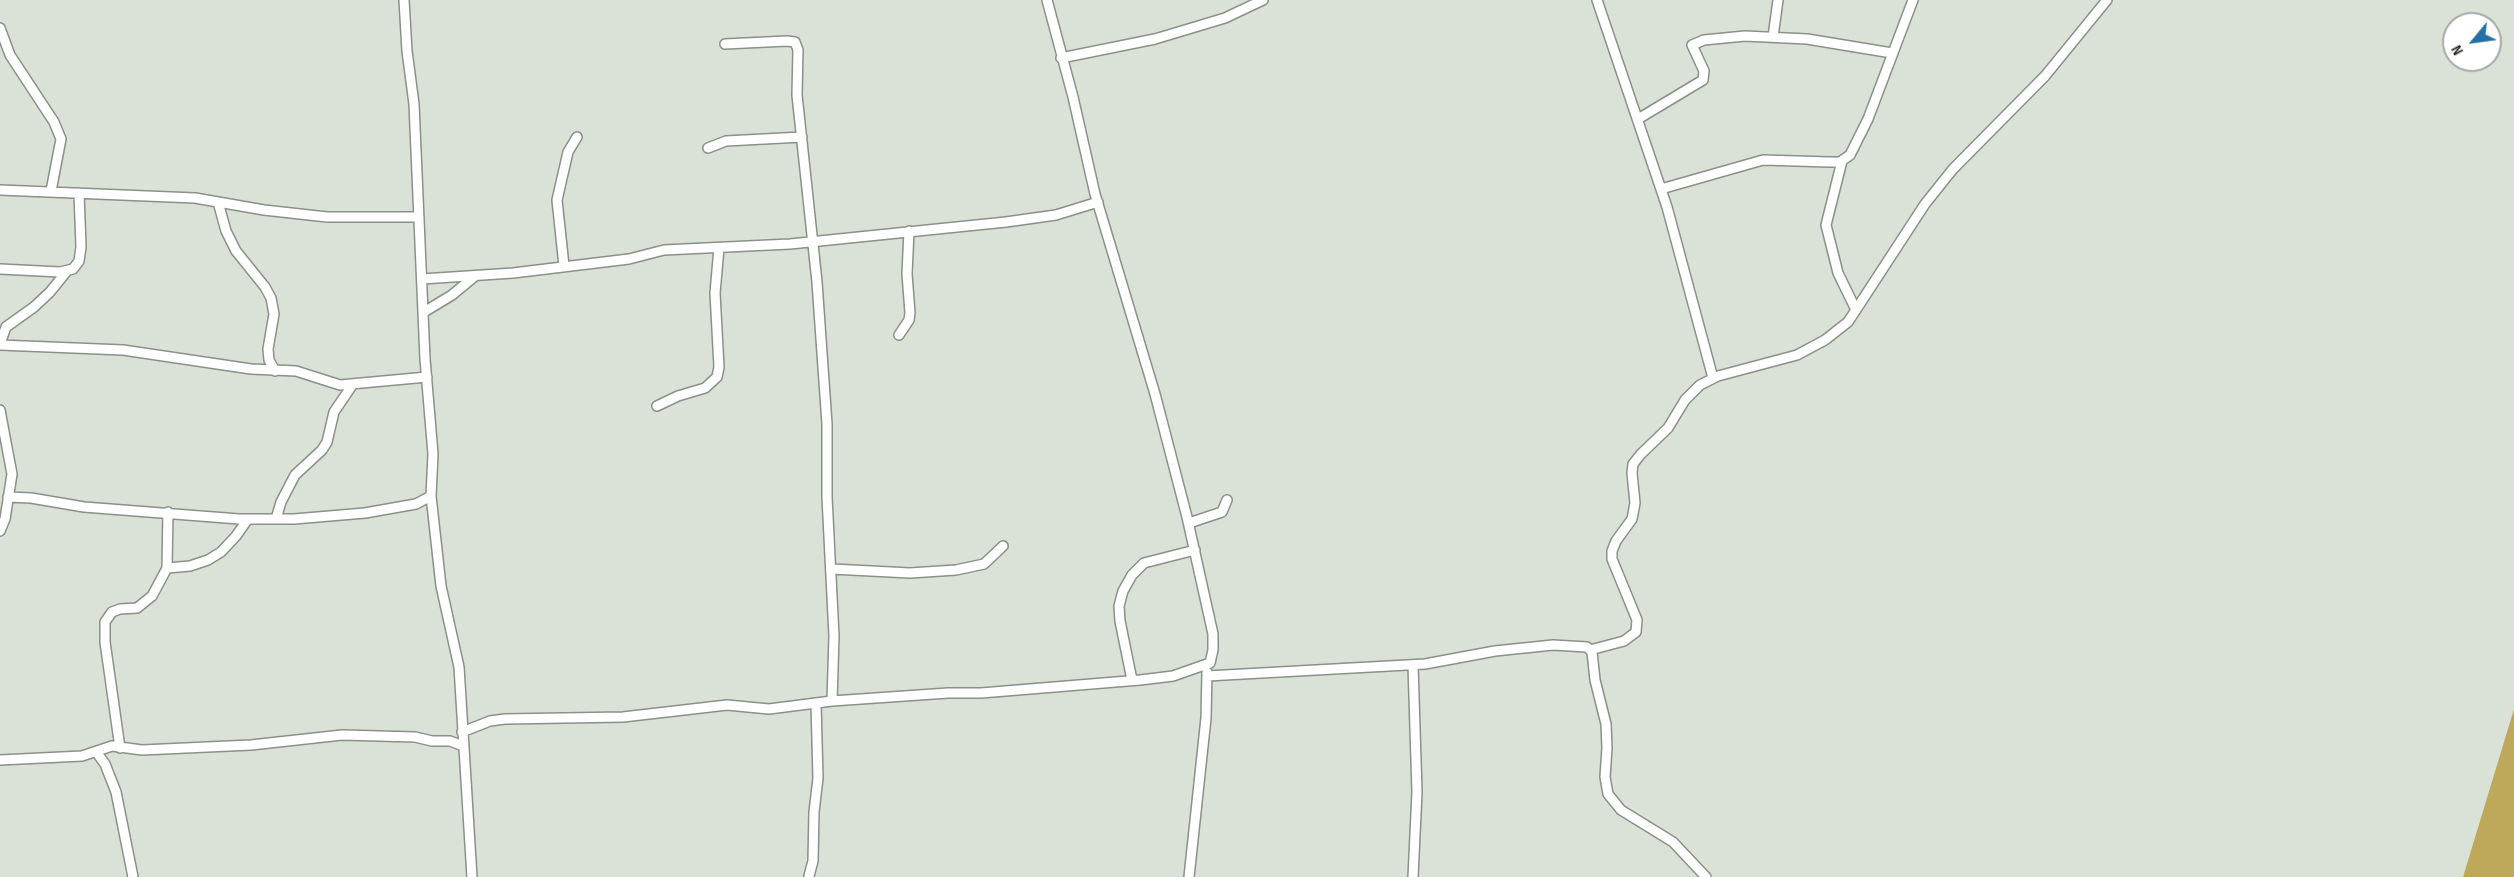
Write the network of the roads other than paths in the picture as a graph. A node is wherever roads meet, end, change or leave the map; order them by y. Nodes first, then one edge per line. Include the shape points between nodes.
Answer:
1 (404, 0) edge
2 (1047, 0) edge
3 (1263, 0) edge
4 (1597, 0) edge
5 (1778, 0) edge
6 (1913, 0) edge
7 (2107, 0) edge
8 (0, 28) edge
9 (1773, 37) junction
10 (725, 44) dead end
11 (1892, 53) junction
12 (1061, 58) junction
13 (1638, 119) junction
14 (577, 137) dead end
15 (802, 137) junction
16 (708, 148) dead end
17 (1842, 161) junction
18 (1661, 189) junction
19 (0, 190) edge
20 (51, 191) junction
21 (79, 193) junction
22 (218, 202) junction
23 (1098, 202) junction
24 (419, 217) junction
25 (909, 231) junction
26 (812, 242) junction
27 (718, 248) junction
28 (564, 266) junction
29 (0, 269) edge
30 (67, 271) junction
31 (475, 276) junction
32 (422, 279) junction
33 (1856, 310) junction
34 (424, 312) junction
35 (899, 335) dead end
36 (0, 345) edge
37 (275, 371) junction
38 (427, 377) junction
39 (1713, 378) junction
40 (353, 384) junction
41 (657, 406) dead end
42 (0, 412) edge
43 (430, 496) junction
44 (8, 497) junction
45 (1227, 500) dead end
46 (168, 512) junction
47 (248, 519) junction
48 (276, 519) junction
49 (1189, 523) junction
50 (0, 531) edge
51 (1003, 546) dead end
52 (1195, 550) junction
53 (167, 568) junction
54 (832, 568) junction
55 (1590, 650) junction
56 (1208, 664) junction
57 (1413, 664) junction
58 (1207, 676) junction
59 (1132, 680) junction
60 (832, 701) junction
61 (816, 703) junction
62 (462, 732) junction
63 (463, 746) junction
64 (120, 748) junction
65 (97, 753) junction
66 (0, 760) edge
67 (808, 876) edge
68 (133, 877) edge
69 (472, 877) edge
70 (1190, 877) edge
71 (1413, 877) edge
72 (1706, 877) edge

1 - 24 street
2 - 12 street
3 - 12 street via 1225,18 1175,33
4 - 13 street
5 - 9 street
6 - 11 street
7 - 33 street via 2045,76 1925,204
8 - 20 street via 10,55 61,139
9 - 11 street
9 - 13 street via 1695,42 1692,48 1704,71 1703,80
10 - 15 street via 795,42
11 - 17 street via 1868,119 1850,155
12 - 23 street
13 - 18 street
14 - 28 street via 568,152 557,200
15 - 16 street via 743,139
15 - 26 street
17 - 18 street via 1762,159
17 - 33 street via 1826,225 1838,273
18 - 39 street
19 - 20 street
20 - 21 street
21 - 22 street
21 - 30 street via 79,261
22 - 24 street via 327,217
22 - 37 street via 236,251 271,298 274,314 268,350
23 - 25 street via 1056,215
23 - 49 street
24 - 32 street
25 - 26 street
25 - 35 street via 910,313
26 - 27 street
26 - 54 street via 824,355
27 - 28 street via 664,250 629,259
27 - 41 street via 717,378 705,388
28 - 31 street
29 - 30 street
30 - 36 street via 34,307 6,327
31 - 32 street
31 - 34 street
32 - 34 street
33 - 39 street via 1826,340 1797,355
34 - 38 street
36 - 37 street via 123,350
37 - 40 street via 311,374 340,385
38 - 40 street
38 - 43 street via 433,454
39 - 55 street via 1685,400 1668,428 1634,464 1632,519 1616,541 1612,559 1637,620 1636,632 1624,641
40 - 48 street via 334,412 327,442 296,475
42 - 44 street via 12,474
43 - 48 street via 416,504 364,513
43 - 62 street via 441,586 459,667
44 - 46 street
44 - 50 street
45 - 49 street via 1222,512
46 - 47 street
46 - 53 street
47 - 48 street
47 - 53 street via 236,536 208,560
49 - 52 street
51 - 54 street via 984,564 956,570 910,573
52 - 56 street via 1213,634
52 - 59 street via 1144,563 1123,591 1120,614
53 - 64 street via 152,596 142,605 112,612 105,622
54 - 60 street
55 - 57 street via 1576,645 1553,645
55 - 72 street via 1605,724 1608,794 1621,810 1673,842
56 - 58 street
56 - 59 street via 1173,676
57 - 58 street
57 - 71 street via 1417,792
58 - 70 street
59 - 60 street
60 - 61 street
61 - 62 street via 769,710 727,705 623,717 505,719
61 - 67 street via 818,778 813,861
62 - 63 street
63 - 64 street via 415,736 342,735 251,745
63 - 69 street
64 - 65 street via 112,746
65 - 66 street via 62,759
65 - 68 street via 116,792

